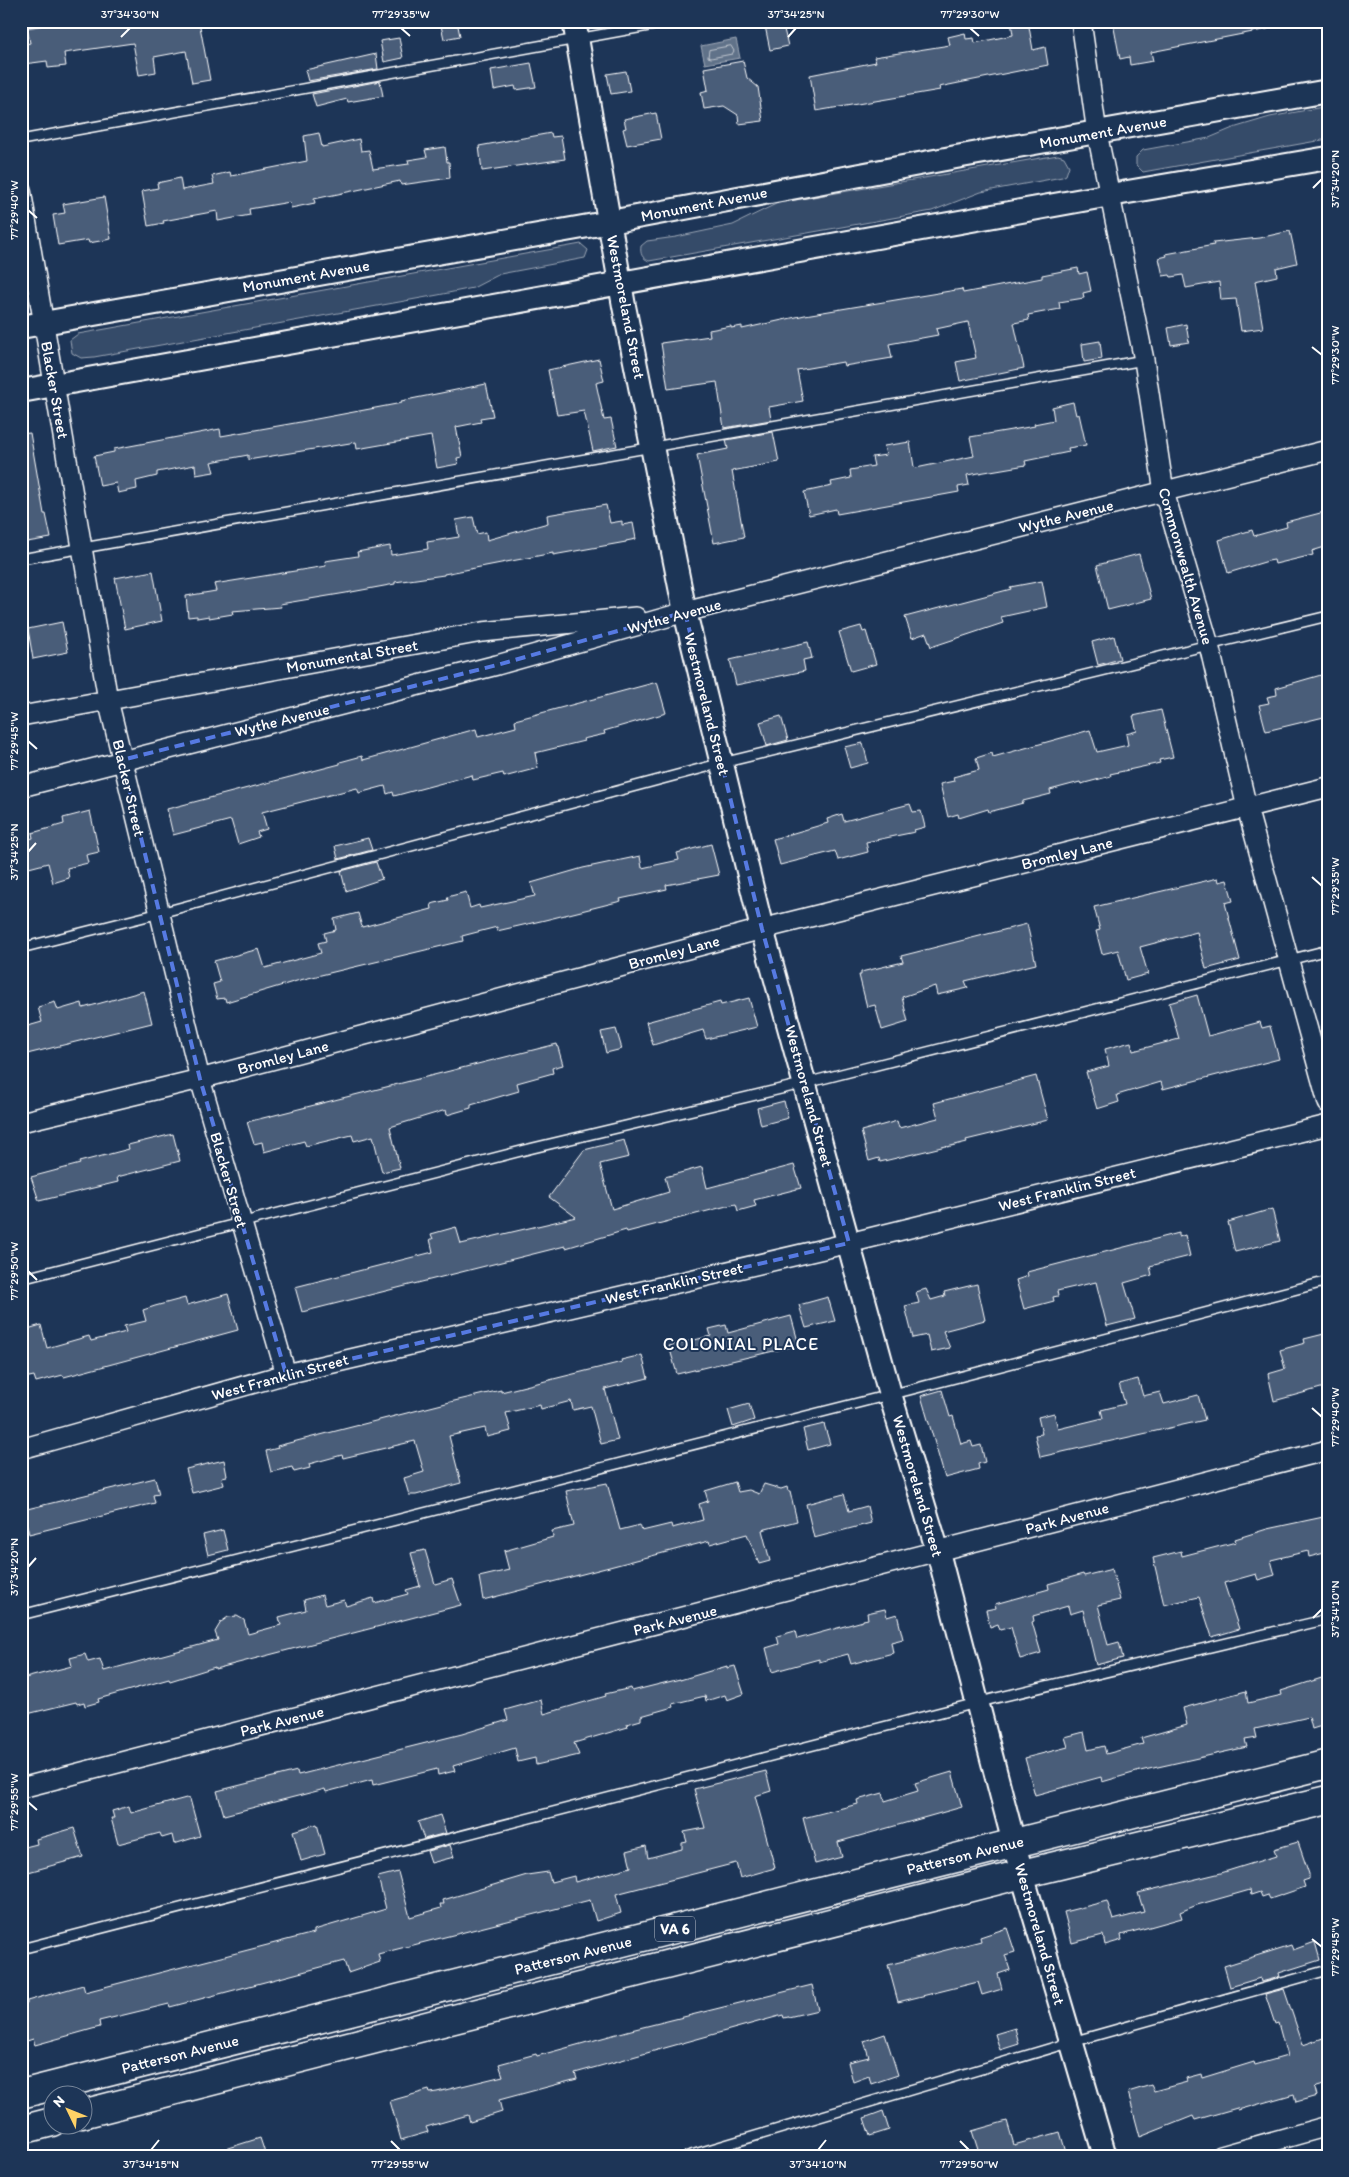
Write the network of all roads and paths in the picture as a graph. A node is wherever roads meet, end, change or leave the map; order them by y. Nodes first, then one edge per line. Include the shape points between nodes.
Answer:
1 (676, 21) edge
2 (1081, 21) edge
3 (576, 31) edge
4 (1328, 91) edge
5 (1097, 133) junction
6 (21, 140) edge
7 (1328, 158) edge
8 (21, 190) edge
9 (1110, 195) junction
10 (610, 222) junction
11 (622, 283) junction
12 (44, 323) junction
13 (21, 327) edge
14 (1144, 360) junction
15 (54, 385) junction
16 (21, 391) edge
17 (653, 447) junction
18 (1328, 450) edge
19 (1164, 492) junction
20 (84, 548) junction
21 (21, 559) edge
22 (685, 612) junction
23 (1328, 616) edge
24 (1208, 646) junction
25 (108, 700) junction
26 (21, 716) edge
27 (122, 760) junction
28 (722, 763) junction
29 (21, 787) edge
30 (1328, 787) edge
31 (1248, 808) junction
32 (160, 913) junction
33 (762, 929) junction
34 (21, 948) edge
35 (1328, 950) edge
36 (1288, 958) junction
37 (200, 1079) junction
38 (806, 1083) junction
39 (1328, 1103) edge
40 (21, 1122) edge
41 (1328, 1126) edge
42 (242, 1222) junction
43 (849, 1242) junction
44 (21, 1279) edge
45 (1328, 1281) edge
46 (286, 1374) junction
47 (890, 1394) junction
48 (21, 1448) edge
49 (1328, 1450) edge
50 (938, 1552) junction
51 (21, 1615) edge
52 (1328, 1619) edge
53 (977, 1703) junction
54 (1328, 1764) edge
55 (21, 1788) edge
56 (1328, 1800) edge
57 (1014, 1843) junction
58 (1022, 1874) junction
59 (21, 1949) edge
60 (1328, 1970) edge
61 (1072, 2042) junction
62 (21, 2094) edge
63 (92, 2111) edge
64 (42, 2125) edge
65 (1328, 2126) edge
66 (21, 2130) edge
67 (688, 2156) edge
68 (1105, 2156) edge
69 (1221, 2156) edge

1 - 3 lane
2 - 5 street, Commonwealth Avenue
3 - 6 lane
3 - 10 street, Westmoreland Street
4 - 5 street, Monument Avenue
5 - 9 street, Commonwealth Avenue
5 - 10 street, Monument Avenue
7 - 9 street
8 - 12 street, Blacker Street
9 - 11 street
9 - 14 street, Commonwealth Avenue
10 - 11 street, Westmoreland Street
10 - 12 street, Monument Avenue
11 - 15 street
11 - 17 street, Westmoreland Street
12 - 13 street, Monument Avenue
12 - 15 street, Blacker Street
14 - 17 lane
14 - 19 street, Commonwealth Avenue
15 - 16 street
15 - 20 street, Blacker Street
17 - 20 lane
17 - 22 street, Westmoreland Street
18 - 19 street, Wythe Avenue
19 - 22 street, Wythe Avenue
19 - 24 street, Commonwealth Avenue
20 - 21 lane
20 - 25 street, Blacker Street
22 - 25 street, Monumental Street via 482,632
22 - 27 street, Wythe Avenue via 497,665
22 - 28 street, Westmoreland Street
23 - 24 lane
24 - 28 lane
24 - 31 street, Commonwealth Avenue
25 - 26 street, Monumental Street
25 - 27 street, Blacker Street
27 - 29 street, Wythe Avenue
27 - 32 street, Blacker Street
28 - 32 lane
28 - 33 street, Westmoreland Street
30 - 31 street, Bromley Lane
31 - 33 street, Bromley Lane
31 - 36 street, Commonwealth Avenue
32 - 34 lane
32 - 37 street, Blacker Street
33 - 37 street, Bromley Lane
33 - 38 street, Westmoreland Street
35 - 36 lane
36 - 38 lane
36 - 39 street, Commonwealth Avenue
37 - 40 street, Bromley Lane
37 - 42 street, Blacker Street
38 - 42 lane
38 - 43 street, Westmoreland Street
41 - 43 street, West Franklin Street
42 - 44 lane
42 - 46 street, Blacker Street
43 - 46 street, West Franklin Street
43 - 47 street, Westmoreland Street
45 - 47 lane
46 - 48 street, West Franklin Street
47 - 50 street, Westmoreland Street
47 - 51 lane
49 - 50 street, Park Avenue
50 - 53 street, Westmoreland Street
50 - 55 street, Park Avenue
52 - 53 lane
53 - 57 street, Westmoreland Street
53 - 59 lane
54 - 57 main road, Patterson Avenue / VA 6
56 - 58 main road, Patterson Avenue / VA 6
57 - 58 street, Westmoreland Street
57 - 62 main road, Patterson Avenue / VA 6
58 - 61 street, Westmoreland Street
58 - 63 main road, Patterson Avenue / VA 6
60 - 61 lane
61 - 67 lane
61 - 68 street, Westmoreland Street
64 - 66 main road
65 - 69 street

